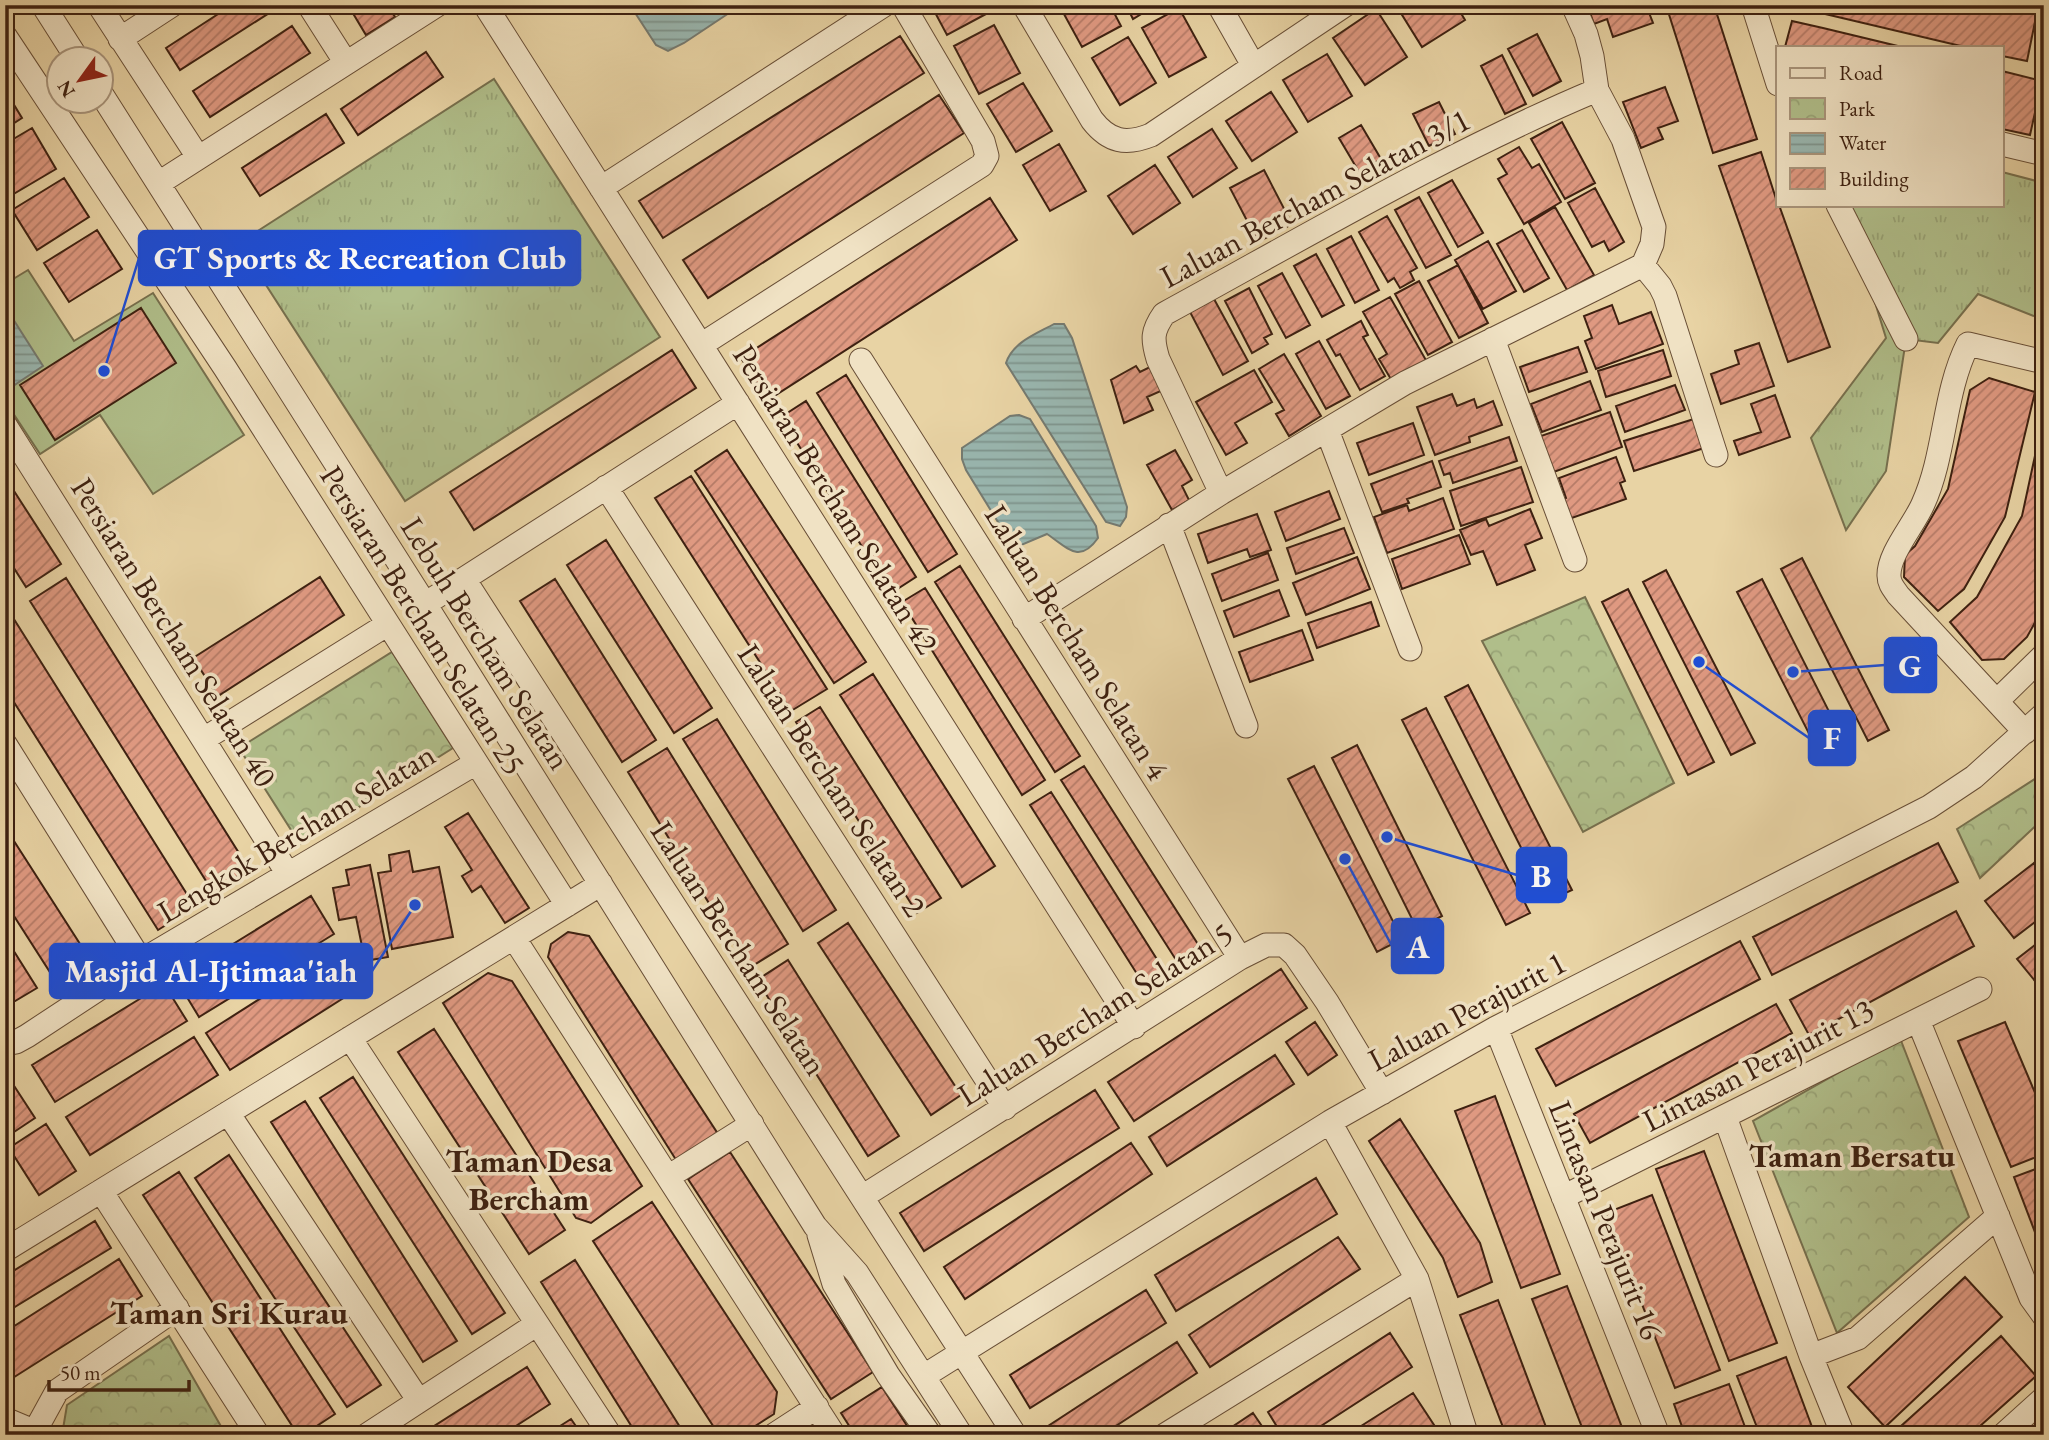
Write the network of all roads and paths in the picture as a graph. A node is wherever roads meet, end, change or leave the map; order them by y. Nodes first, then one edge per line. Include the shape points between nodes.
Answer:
1 (43, 5) edge
2 (99, 5) edge
3 (172, 5) edge
4 (309, 5) edge
5 (437, 5) edge
6 (485, 5) edge
7 (884, 5) edge
8 (903, 5) edge
9 (1024, 5) edge
10 (1219, 5) edge
11 (1345, 5) edge
12 (1573, 5) edge
13 (1753, 5) edge
14 (5, 36) edge
15 (120, 38) junction
16 (69, 46) edge
17 (346, 63) junction
18 (1253, 65) junction
19 (1776, 78) edge
20 (1597, 90) junction
21 (116, 116) edge
22 (2004, 144) edge
23 (2044, 154) edge
24 (198, 157) junction
25 (159, 183) junction
26 (601, 188) junction
27 (1839, 206) edge
28 (1643, 265) junction
29 (1493, 339) junction
30 (1906, 339) dead end
31 (701, 345) junction
32 (861, 360) dead end
33 (2044, 362) edge
34 (738, 403) junction
35 (5, 425) edge
36 (1327, 430) junction
37 (1716, 455) dead end
38 (606, 487) junction
39 (1221, 493) junction
40 (1170, 526) junction
41 (1575, 560) dead end
42 (464, 579) junction
43 (425, 604) junction
44 (1024, 619) junction
45 (388, 624) junction
46 (1410, 649) dead end
47 (2044, 655) edge
48 (1997, 701) junction
49 (2044, 714) edge
50 (1246, 726) dead end
51 (2025, 732) junction
52 (204, 739) junction
53 (5, 744) edge
54 (476, 763) junction
55 (288, 873) junction
56 (601, 884) junction
57 (567, 905) junction
58 (514, 938) junction
59 (1240, 958) junction
60 (141, 961) junction
61 (1980, 989) dead end
62 (1918, 1020) junction
63 (1133, 1027) junction
64 (1496, 1028) junction
65 (350, 1038) junction
66 (5, 1044) edge
67 (1382, 1093) junction
68 (1005, 1108) junction
69 (228, 1113) junction
70 (1725, 1117) junction
71 (1330, 1122) junction
72 (752, 1124) junction
73 (668, 1177) junction
74 (101, 1191) junction
75 (862, 1197) junction
76 (1563, 1197) junction
77 (1998, 1216) junction
78 (816, 1226) junction
79 (5, 1250) edge
80 (1418, 1279) junction
81 (834, 1284) junction
82 (177, 1308) junction
83 (2044, 1316) edge
84 (537, 1324) junction
85 (962, 1352) junction
86 (1811, 1356) junction
87 (924, 1376) junction
88 (2044, 1398) edge
89 (419, 1401) junction
90 (817, 1407) junction
91 (5, 1419) edge
92 (1464, 1432) edge
93 (39, 1433) edge
94 (258, 1435) edge
95 (367, 1435) edge
96 (610, 1435) edge
97 (774, 1435) edge
98 (834, 1435) edge
99 (930, 1435) edge
100 (941, 1435) edge
101 (961, 1435) edge
102 (1015, 1435) edge
103 (1165, 1435) edge
104 (1658, 1435) edge
105 (1843, 1435) edge
106 (2003, 1435) edge

1 - 16 street
2 - 15 street
3 - 15 street
4 - 17 street
5 - 17 street
6 - 26 street, Persiaran Bercham Selatan 42
7 - 26 street
8 - 31 street via 984,141 982,165
9 - 18 street via 1092,120 1112,138 1139,140 1151,135
10 - 18 street
11 - 18 street
12 - 20 street via 1586,34
13 - 19 street
14 - 45 street, Persiaran Bercham Selatan 25
15 - 24 street
17 - 24 street
20 - 28 street via 1623,139 1654,227
20 - 39 street, Laluan Bercham Selatan 3/1 via 1360,205 1164,314 1156,324 1153,342 1158,359
21 - 25 street, Lebuh Bercham Selatan
22 - 23 street
24 - 25 street
25 - 43 street, Lebuh Bercham Selatan
26 - 31 street, Persiaran Bercham Selatan 42
27 - 30 street
28 - 29 street
28 - 37 street via 1665,296
29 - 36 street via 1405,383
29 - 41 street
31 - 34 street, Persiaran Bercham Selatan 42
32 - 44 street, Laluan Bercham Selatan 4
33 - 48 street via 1968,344 1954,379 1936,472 1889,575 1898,595
34 - 38 street
34 - 63 street, Persiaran Bercham Selatan 42
35 - 52 street, Persiaran Bercham Selatan 40
36 - 39 street
36 - 46 street
38 - 42 street
38 - 68 street, Laluan Bercham Selatan 2
39 - 40 street
40 - 44 street
40 - 50 street
42 - 43 street
42 - 75 street, Laluan Bercham Selatan
43 - 56 street, Lebuh Bercham Selatan
44 - 59 street, Laluan Bercham Selatan 4
45 - 52 street
45 - 54 street, Persiaran Bercham Selatan 25
47 - 48 street
48 - 51 street
49 - 51 street, Laluan Perajurit 1
51 - 64 street, Laluan Perajurit 1 via 1974,777 1929,807
52 - 55 street, Persiaran Bercham Selatan 40
53 - 60 street
54 - 55 street, Lengkok Bercham Selatan
54 - 57 street, Persiaran Bercham Selatan 25
55 - 60 street, Lengkok Bercham Selatan
56 - 57 street
56 - 72 street, Lebuh Bercham Selatan
57 - 58 street
58 - 65 street
58 - 73 street
59 - 63 street, Laluan Bercham Selatan 5
59 - 67 street, Laluan Bercham Selatan 5 via 1266,945 1284,945 1295,955
60 - 66 street, Lengkok Bercham Selatan via 27,1036
61 - 62 street, Lintasan Perajurit 13
62 - 70 street, Lintasan Perajurit 13
62 - 77 street
63 - 68 street, Laluan Bercham Selatan 5
64 - 67 street, Laluan Perajurit 1
64 - 76 street, Lintasan Perajurit 16
65 - 69 street
65 - 84 street
67 - 71 street, Laluan Perajurit 1
68 - 75 street, Laluan Bercham Selatan 5
69 - 74 street
69 - 89 street
70 - 76 street, Lintasan Perajurit 13
70 - 86 street
71 - 80 street
71 - 85 street, Laluan Perajurit 1
72 - 73 street
72 - 78 street, Lebuh Bercham Selatan
73 - 90 street
74 - 79 street
74 - 82 street
75 - 85 street, Laluan Bercham Selatan
76 - 104 street, Lintasan Perajurit 16
77 - 83 street via 2031,1298
77 - 86 street via 1858,1338
78 - 81 street
78 - 87 street via 857,1273
80 - 92 street
80 - 103 street
81 - 87 street via 858,1304 896,1363
81 - 99 street
82 - 93 street via 57,1391
82 - 94 street
84 - 89 street
84 - 96 street
85 - 87 street, Laluan Perajurit 1
85 - 102 street, Laluan Bercham Selatan
86 - 105 street
87 - 100 street via 921,1396
87 - 101 street
88 - 106 street
89 - 95 street
90 - 97 street
90 - 98 street
91 - 93 street

